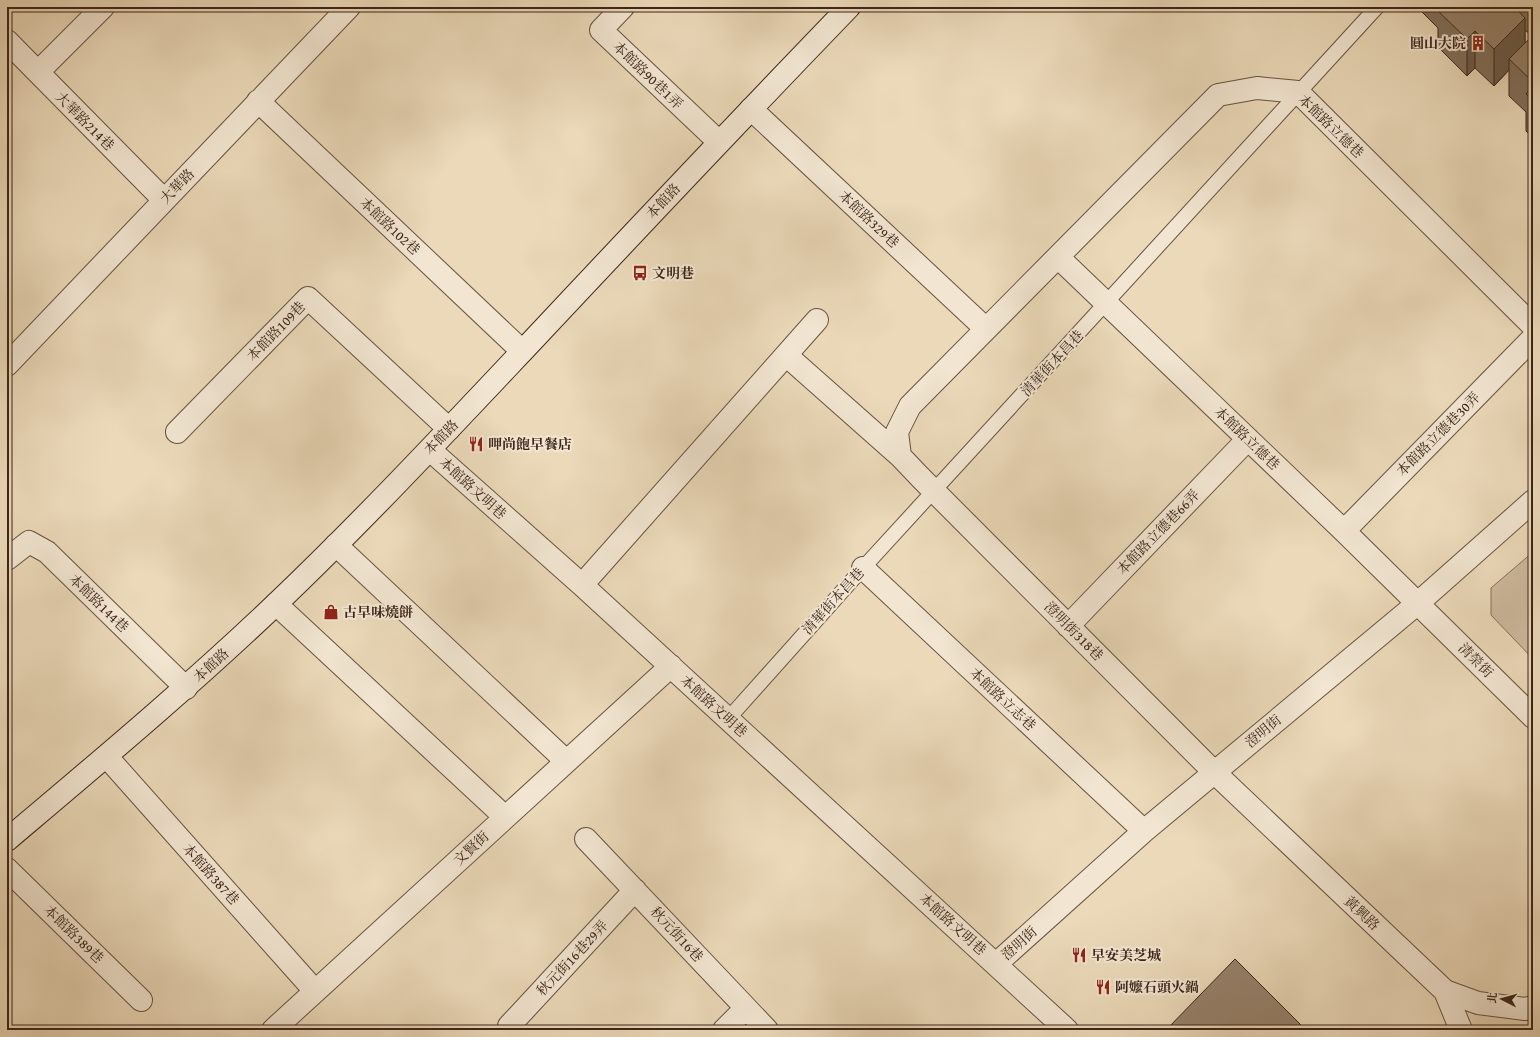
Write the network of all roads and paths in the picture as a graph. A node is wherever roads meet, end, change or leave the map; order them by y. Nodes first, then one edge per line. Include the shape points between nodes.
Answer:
1 (103, 7) edge
2 (349, 7) edge
3 (623, 7) edge
4 (849, 7) edge
5 (1377, 7) edge
6 (7, 41) edge
7 (38, 72) junction
8 (1298, 92) junction
9 (258, 101) junction
10 (751, 108) junction
11 (719, 142) junction
12 (164, 200) junction
13 (1058, 257) junction
14 (1107, 303) junction
15 (817, 320) dead end
16 (1533, 326) edge
17 (986, 329) junction
18 (1533, 338) edge
19 (522, 351) junction
20 (786, 355) junction
21 (7, 366) edge
22 (449, 429) junction
23 (177, 432) dead end
24 (1248, 439) junction
25 (430, 450) junction
26 (900, 456) junction
27 (934, 490) junction
28 (1533, 502) edge
29 (1344, 530) junction
30 (336, 545) junction
31 (7, 559) edge
32 (863, 568) junction
33 (582, 585) junction
34 (1418, 603) junction
35 (276, 604) junction
36 (1068, 626) junction
37 (671, 666) junction
38 (186, 688) junction
39 (1533, 717) edge
40 (728, 719) junction
41 (107, 756) junction
42 (566, 761) junction
43 (1214, 772) junction
44 (505, 817) junction
45 (1144, 831) junction
46 (586, 839) dead end
47 (7, 840) edge
48 (7, 869) edge
49 (635, 890) junction
50 (996, 964) junction
51 (1445, 991) junction
52 (315, 992) junction
53 (141, 1000) dead end
54 (1533, 1007) edge
55 (746, 1008) junction
56 (509, 1026) dead end
57 (273, 1030) edge
58 (724, 1030) edge
59 (767, 1030) edge
60 (1068, 1030) edge
61 (1462, 1030) edge

1 - 7 street
2 - 9 street, 大華路
3 - 11 street, 本館路90巷1弄 via 601,30
4 - 10 street, 本館路
5 - 8 lane, 清華街本昌巷
6 - 7 street, 大華路214巷
7 - 12 street, 大華路214巷
8 - 13 street, 本館路立德巷 via 1257,88 1218,95
8 - 14 lane, 清華街本昌巷
8 - 16 street, 本館路立德巷
9 - 12 street, 大華路
9 - 19 street, 本館路102巷
10 - 11 street, 本館路
10 - 17 street, 本館路329巷
11 - 19 street, 本館路
12 - 21 street, 大華路
13 - 14 street, 本館路立德巷
13 - 17 street, 本館路立德巷
14 - 24 street, 本館路立德巷
14 - 27 lane, 清華街本昌巷
15 - 20 street
17 - 26 street, 本館路立德巷 via 910,406 897,432
18 - 29 street, 本館路立德巷30弄
19 - 22 street, 本館路
20 - 26 street
20 - 33 street
22 - 23 street, 本館路109巷 via 308,298
22 - 25 street, 本館路
24 - 29 street, 本館路立德巷
24 - 36 street, 本館路立德巷66弄
25 - 30 street, 本館路
25 - 33 street, 本館路文明巷
26 - 27 street
27 - 32 lane, 清華街本昌巷
27 - 36 street, 澄明街318巷
28 - 34 street, 澄明街
29 - 34 street, 本館路立德巷
30 - 35 street, 本館路
30 - 42 street
31 - 38 street, 本館路144巷 via 29,542 48,552
32 - 40 lane, 清華街本昌巷
32 - 45 street, 本館路立志巷
33 - 37 street, 本館路文明巷
34 - 39 street, 清榮街
34 - 43 street, 澄明街
35 - 38 street, 本館路
35 - 44 street
36 - 43 street, 澄明街318巷
37 - 40 street, 本館路文明巷
37 - 42 street, 文賢街
38 - 41 street, 本館路
40 - 50 street, 本館路文明巷
41 - 47 street, 本館路
41 - 52 street, 本館路387巷
42 - 44 street, 文賢街
43 - 45 street, 澄明街
43 - 51 street, 黃興路
44 - 52 street, 文賢街
45 - 50 street, 澄明街
46 - 49 street, 秋元街16巷
48 - 53 street, 本館路389巷
49 - 55 street, 秋元街16巷
49 - 56 street, 秋元街16巷29弄
50 - 60 street, 本館路文明巷
51 - 54 street, 黃興路 via 1478,1003 1525,1009
51 - 61 street
52 - 57 street, 文賢街
55 - 58 street
55 - 59 street, 秋元街16巷

